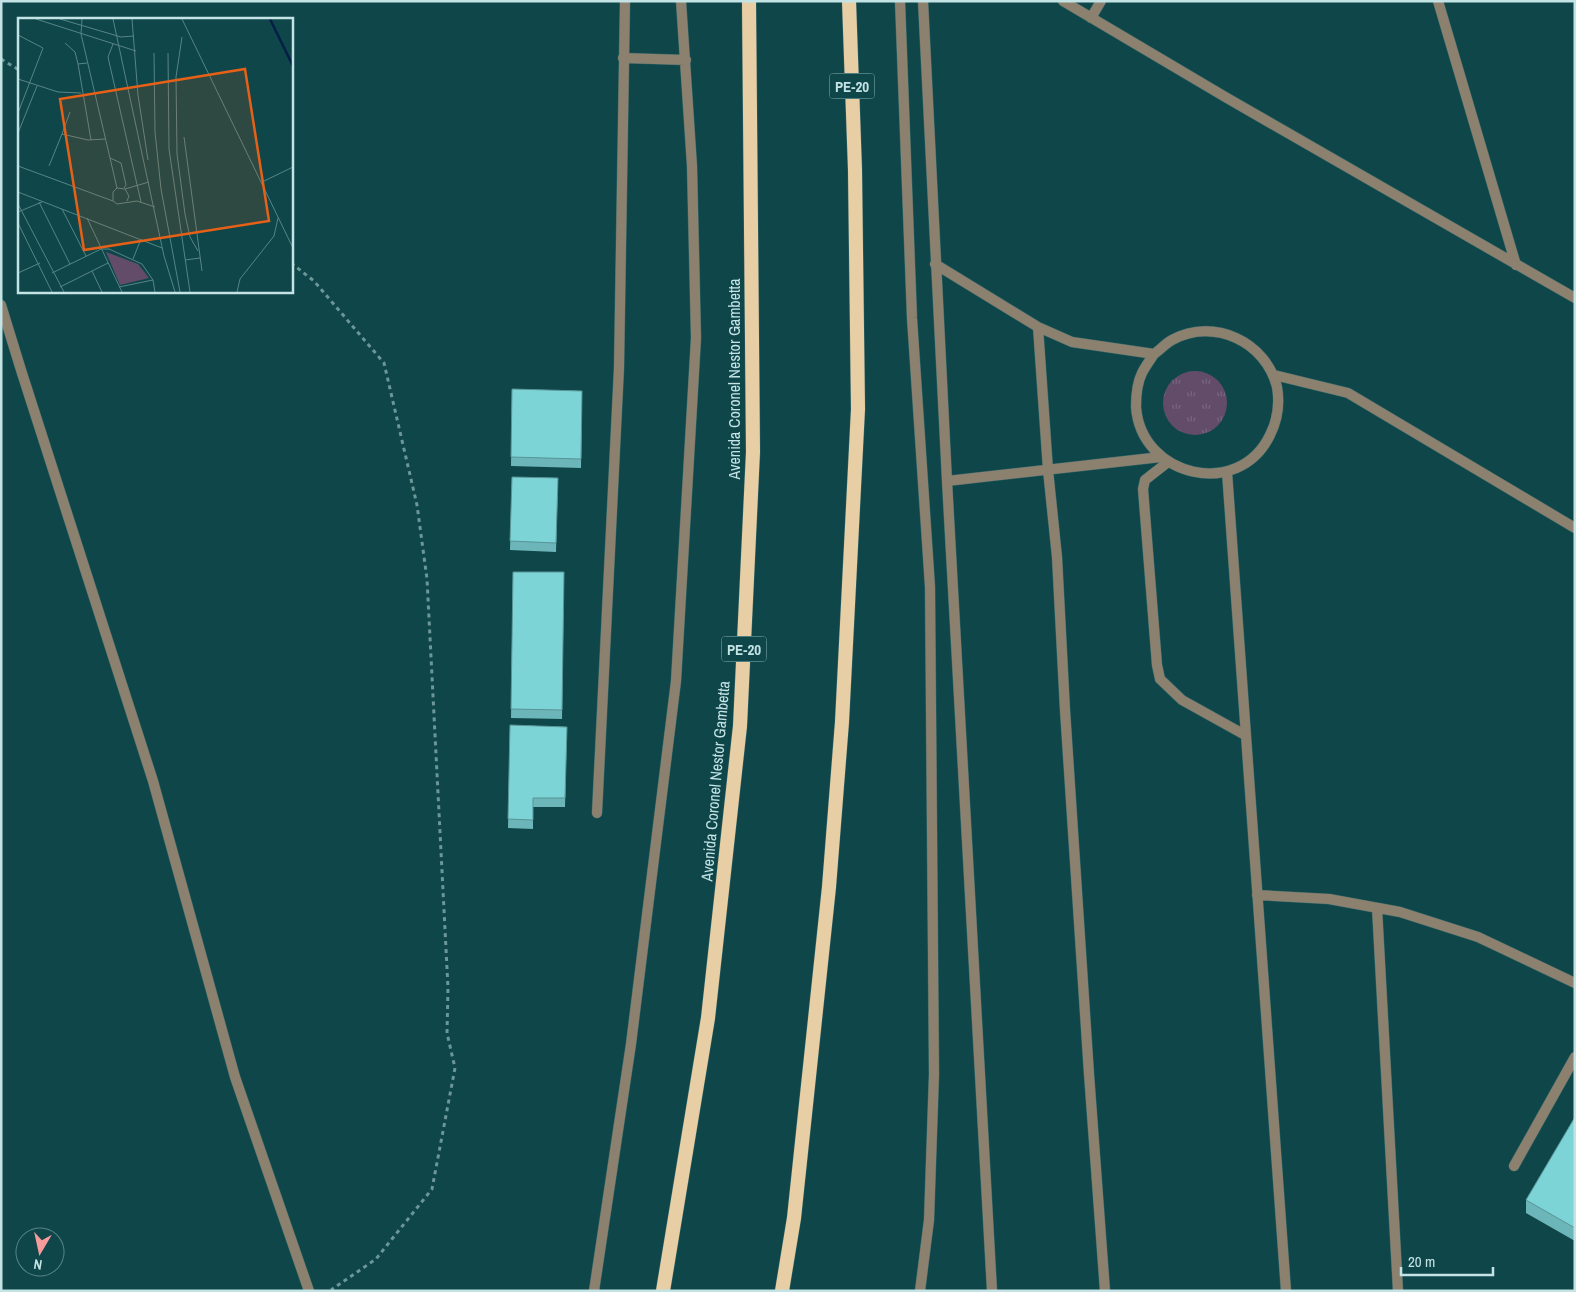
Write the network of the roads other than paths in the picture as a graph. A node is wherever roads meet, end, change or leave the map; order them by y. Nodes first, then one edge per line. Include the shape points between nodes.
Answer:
1 (625, 1) edge
2 (681, 1) edge
3 (749, 1) edge
4 (849, 1) edge
5 (900, 1) edge
6 (923, 1) edge
7 (1063, 1) edge
8 (1102, 1) edge
9 (1438, 1) edge
10 (1091, 18) junction
11 (623, 58) junction
12 (686, 60) junction
13 (935, 264) junction
14 (1516, 265) junction
15 (1575, 298) edge
16 (1, 305) edge
17 (1038, 327) junction
18 (5, 335) edge
19 (1154, 354) junction
20 (1274, 375) junction
21 (1164, 459) junction
22 (1048, 470) junction
23 (1227, 472) junction
24 (947, 481) junction
25 (1575, 528) edge
26 (1245, 735) junction
27 (597, 813) dead end
28 (1257, 895) junction
29 (1377, 908) junction
30 (1575, 983) edge
31 (1575, 1057) edge
32 (1514, 1166) dead end
33 (308, 1291) edge
34 (594, 1291) edge
35 (663, 1291) edge
36 (782, 1291) edge
37 (920, 1291) edge
38 (992, 1291) edge
39 (1105, 1291) edge
40 (1286, 1291) edge
41 (1398, 1291) edge

1 - 11 street
2 - 12 street
3 - 35 highway, Avenida Coronel Nestor Gambetta / PE-20 via 753,452 740,726 708,1018
4 - 36 highway, PE-20 via 858,409 842,722 828,897 794,1218
5 - 37 street via 912,318 930,587 934,1074 929,1220
6 - 13 street
7 - 10 street
8 - 10 street
9 - 14 street
10 - 14 street
11 - 12 street
11 - 27 street via 619,368
12 - 34 street via 696,338 676,681 631,1044
13 - 17 street
13 - 24 street
14 - 15 street
16 - 18 street
17 - 19 street via 1072,342
17 - 22 street
18 - 33 street via 153,781 235,1077
19 - 20 street via 1172,340 1194,332 1218,332 1241,339 1260,354
19 - 21 street via 1142,374 1136,395 1137,418 1146,440
20 - 23 street via 1279,398 1276,422 1266,444 1249,461
20 - 25 street via 1348,393
21 - 22 street
21 - 23 street via 1181,469 1203,474
21 - 26 street via 1145,480 1143,489 1160,679 1182,700
22 - 24 street
22 - 39 street via 1057,557
23 - 26 street
24 - 38 street
26 - 28 street
28 - 29 street via 1329,899
28 - 40 street
29 - 30 street via 1400,912 1478,937
29 - 41 street
31 - 32 street

